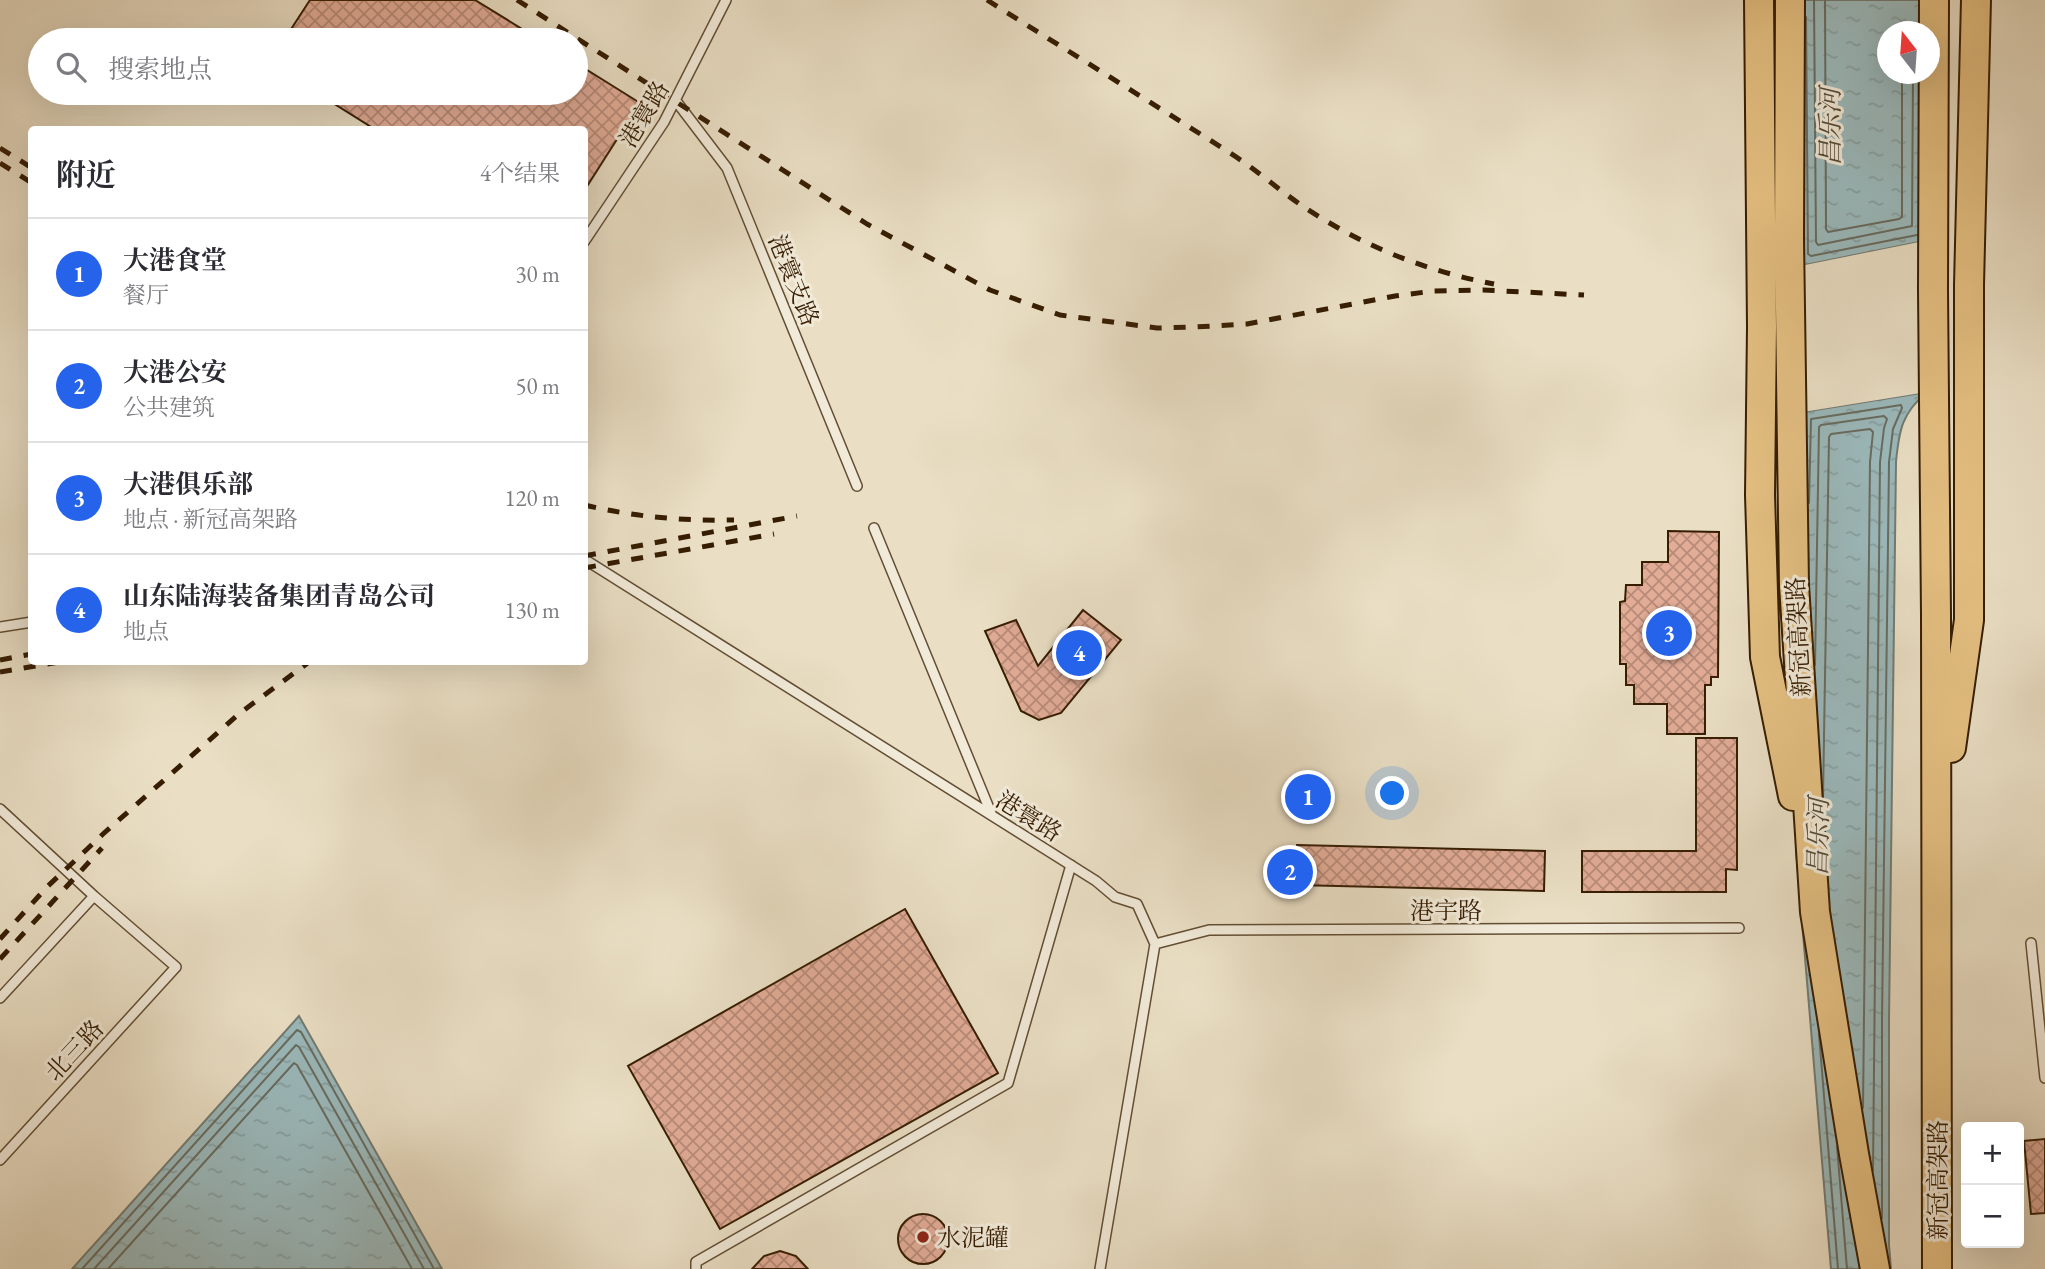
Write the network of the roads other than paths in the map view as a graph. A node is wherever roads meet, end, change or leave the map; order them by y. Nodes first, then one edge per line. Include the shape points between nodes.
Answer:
1 (726, 0) edge
2 (1759, 0) edge
3 (1790, 0) edge
4 (1934, 0) edge
5 (1976, 0) edge
6 (676, 101) junction
7 (588, 236) edge
8 (857, 486) dead end
9 (874, 528) dead end
10 (588, 562) edge
11 (28, 623) edge
12 (0, 627) edge
13 (0, 809) edge
14 (991, 814) junction
15 (1936, 851) junction
16 (1070, 865) junction
17 (94, 896) junction
18 (1815, 912) junction
19 (1739, 928) dead end
20 (2031, 943) dead end
21 (1154, 944) junction
22 (0, 998) edge
23 (2045, 1078) edge
24 (0, 1160) edge
25 (696, 1269) edge
26 (1100, 1269) edge
27 (1875, 1269) edge
28 (1937, 1269) edge

1 - 6 lane, 港寰路
2 - 18 highway via 1760,495 1765,657
3 - 18 highway, 新冠高架路 via 1788,239 1794,585
4 - 15 highway, 新冠高架路
5 - 15 highway via 1969,285 1969,621
6 - 7 lane, 港寰路
6 - 8 lane, 港寰支路 via 727,168
9 - 14 lane
10 - 14 lane, 港寰路
11 - 12 lane
13 - 17 lane
14 - 16 lane, 港寰路
15 - 28 highway, 新冠高架路
16 - 21 lane, 港寰路 via 1115,897 1137,904
16 - 25 lane via 1008,1083 696,1262
17 - 22 lane
17 - 24 lane, 北三路 via 176,967
18 - 27 highway, 新冠高架路
19 - 21 lane, 港宇路 via 1209,930
20 - 23 lane
21 - 26 lane

